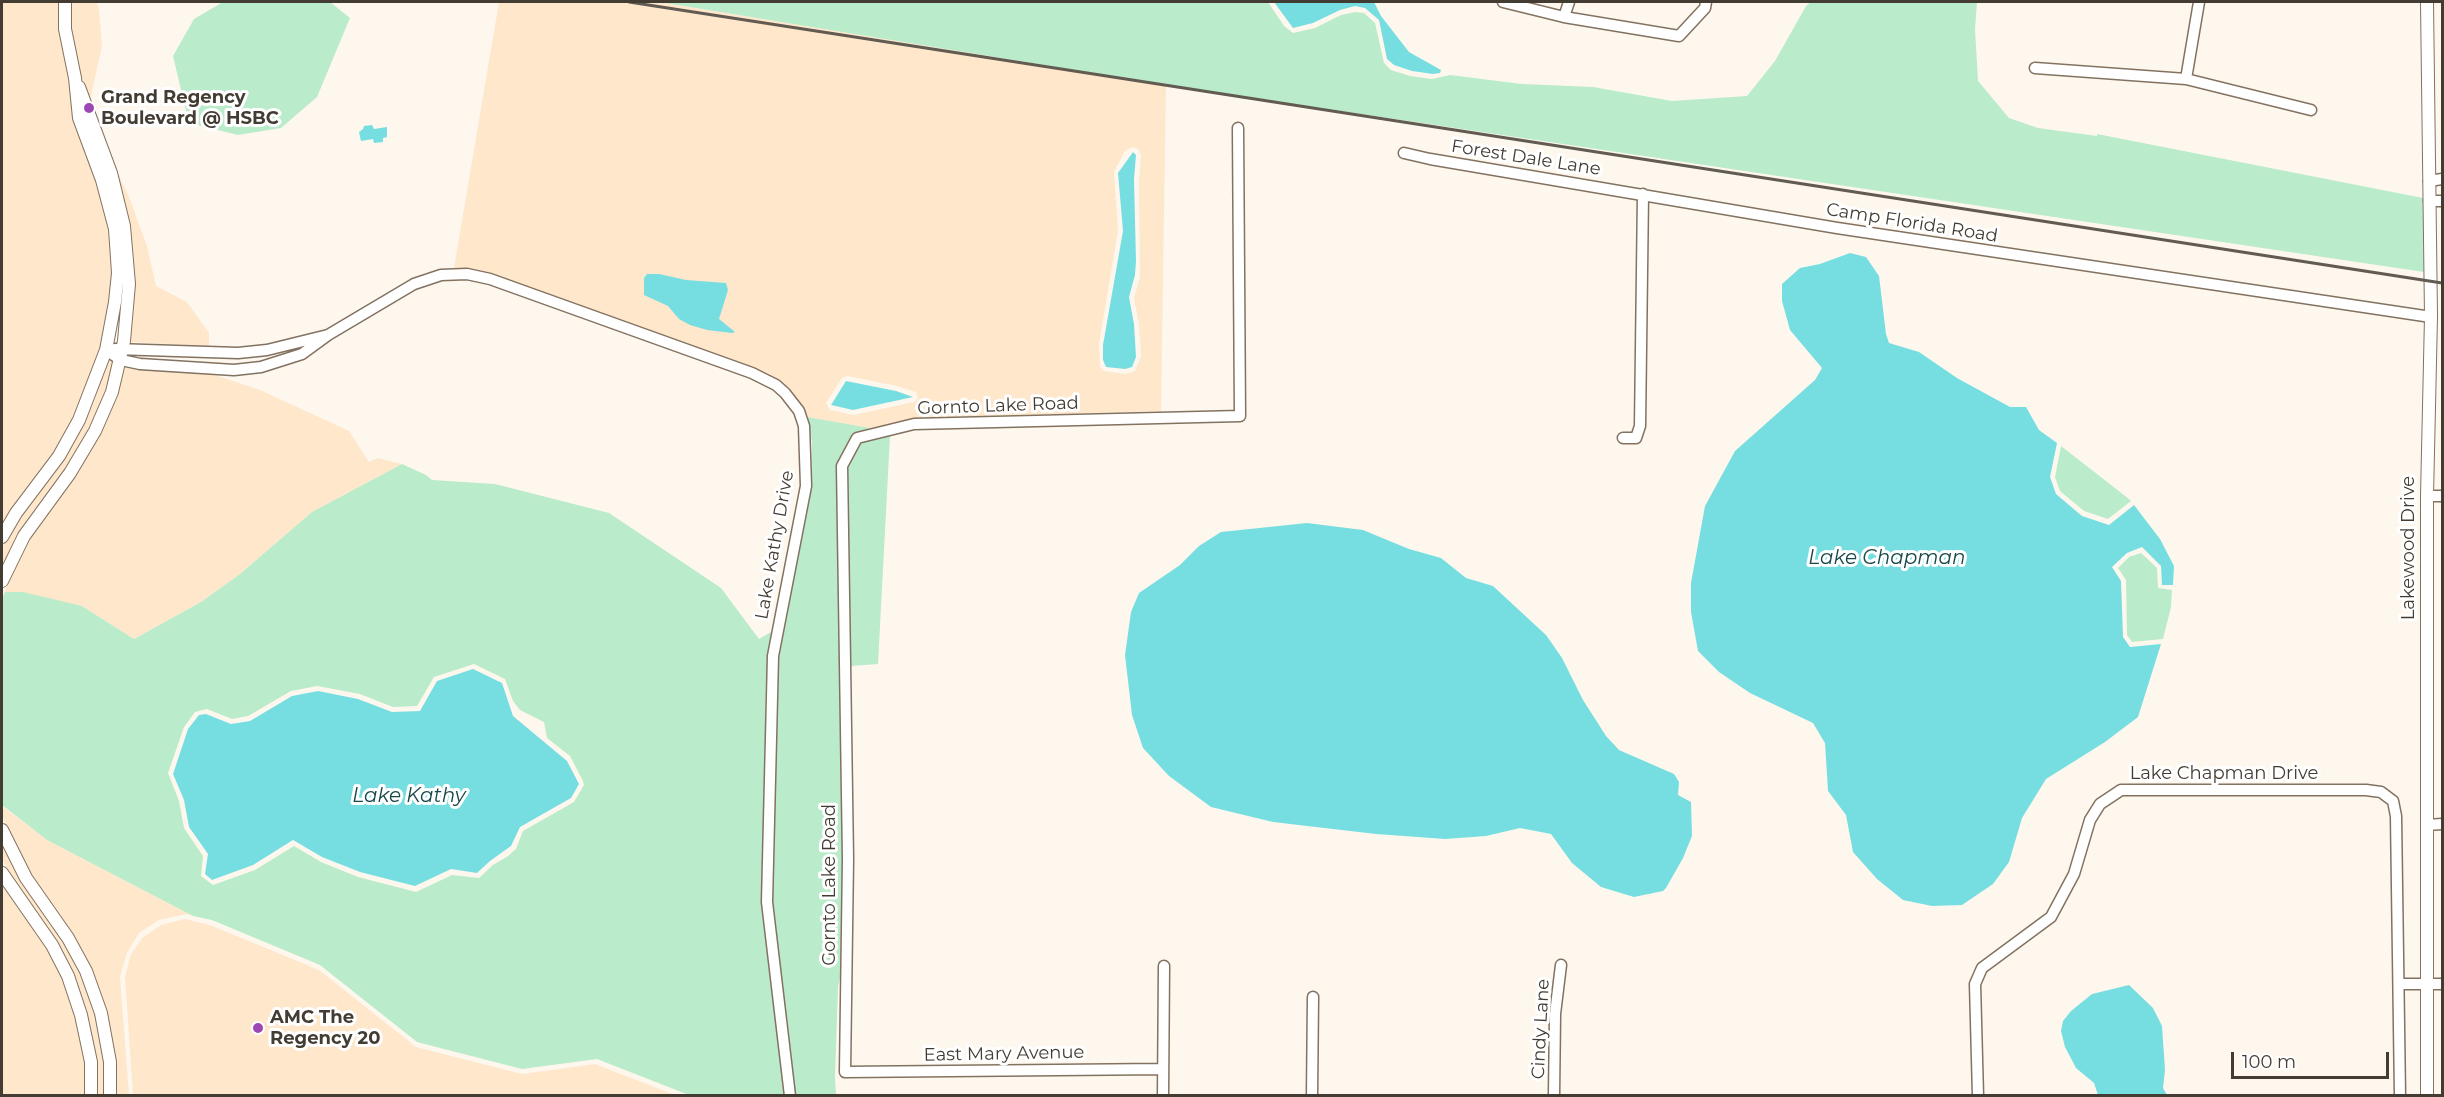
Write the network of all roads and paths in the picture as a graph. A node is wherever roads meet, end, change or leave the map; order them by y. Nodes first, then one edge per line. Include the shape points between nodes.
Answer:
1 (65, 2) edge
2 (1503, 2) edge
3 (1569, 2) edge
4 (1706, 2) edge
5 (2199, 2) edge
6 (2427, 2) edge
7 (1564, 17) junction
8 (2036, 68) dead end
9 (75, 78) junction
10 (2186, 79) junction
11 (2311, 110) dead end
12 (1238, 128) dead end
13 (1404, 153) dead end
14 (2442, 179) edge
15 (2429, 181) junction
16 (1643, 194) junction
17 (2429, 201) junction
18 (2442, 201) edge
19 (2430, 317) junction
20 (328, 335) junction
21 (106, 350) junction
22 (122, 354) junction
23 (1623, 438) dead end
24 (2427, 496) junction
25 (2442, 496) edge
26 (2, 537) edge
27 (2, 581) edge
28 (2442, 824) edge
29 (2427, 825) junction
30 (2, 830) edge
31 (2, 873) edge
32 (1561, 965) dead end
33 (1164, 966) dead end
34 (86, 971) junction
35 (68, 976) junction
36 (2399, 984) junction
37 (2427, 984) junction
38 (2442, 984) edge
39 (1313, 996) dead end
40 (1163, 1069) junction
41 (845, 1072) joint
42 (91, 1095) edge
43 (110, 1095) edge
44 (790, 1095) edge
45 (1163, 1095) edge
46 (1312, 1095) edge
47 (1554, 1095) edge
48 (1978, 1095) edge
49 (2400, 1095) edge
50 (2427, 1095) edge

1 - 9 street via 65,29
2 - 7 street
3 - 7 street
4 - 7 street via 1679,36
5 - 10 street
6 - 15 street, Lakewood Drive
8 - 10 street
9 - 21 street via 79,118 102,180 116,241 117,284
9 - 22 street via 111,173 124,226 129,284
10 - 11 street
12 - 41 street, Gornto Lake Road via 1240,416 914,424 857,438 842,466 848,859
13 - 16 street, Forest Dale Lane
14 - 15 street
15 - 17 street, Lakewood Drive
16 - 19 street, Camp Florida Road via 1848,230
16 - 23 street via 1640,426 1636,438
17 - 18 street
17 - 19 street, Lakewood Drive
19 - 24 street, Lakewood Drive
20 - 22 street, Lake Kathy Drive via 246,352
20 - 22 street, Lake Kathy Drive via 290,359 252,369 152,365
20 - 44 street, Lake Kathy Drive via 422,280 451,274 475,275 766,379 785,393 799,411 806,434 806,486 773,656 767,863 769,929
21 - 22 street, Lake Kathy Drive
21 - 26 street via 70,438
22 - 27 street via 112,393 95,431 29,528
24 - 25 street
24 - 29 street, Lakewood Drive
28 - 29 street
29 - 37 street, Lakewood Drive
30 - 34 street via 26,878 69,938
31 - 35 street via 52,945
32 - 47 street, Cindy Lane via 1555,1014
33 - 40 street
34 - 35 street
34 - 43 street via 101,1013 110,1062
35 - 42 street via 91,1062
36 - 37 street
36 - 48 street, Lake Chapman Drive via 2396,816 2393,801 2381,792 2121,790 2100,804 2090,820 2074,874 2051,917 1982,968 1975,984
36 - 49 street, Lake Chapman Drive
37 - 38 street
37 - 50 street, Lakewood Drive
39 - 46 street
40 - 41 street, East Mary Avenue
40 - 45 street

